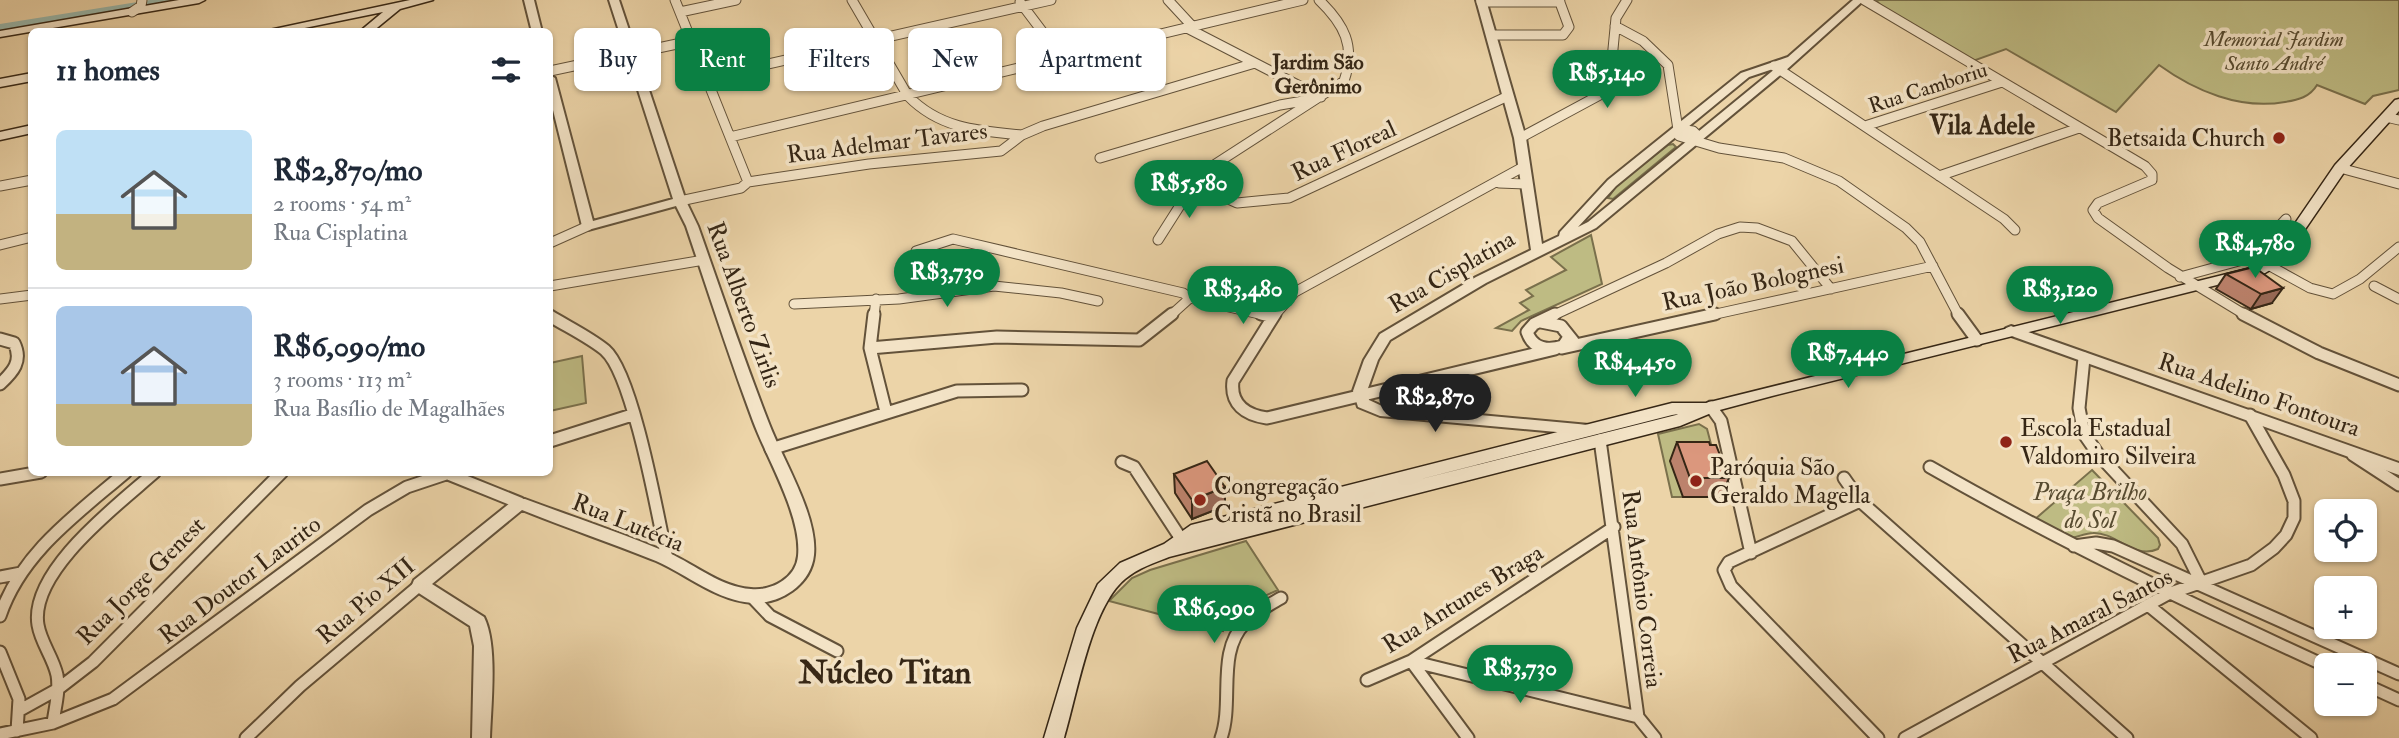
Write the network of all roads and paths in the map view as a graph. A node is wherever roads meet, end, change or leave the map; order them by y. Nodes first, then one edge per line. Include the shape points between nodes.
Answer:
1 (199, 0) edge
2 (427, 0) edge
3 (529, 0) edge
4 (614, 0) edge
5 (675, 0) edge
6 (736, 0) edge
7 (852, 0) edge
8 (1051, 0) edge
9 (1168, 0) edge
10 (1303, 0) edge
11 (1319, 0) edge
12 (1627, 0) edge
13 (1861, 0) edge
14 (1481, 1) edge
15 (1560, 1) edge
16 (1020, 3) edge
17 (141, 4) edge
18 (399, 6) junction
19 (680, 12) junction
20 (0, 24) edge
21 (1615, 26) junction
22 (28, 28) edge
23 (28, 28) edge
24 (286, 28) edge
25 (369, 28) edge
26 (536, 28) edge
27 (623, 28) edge
28 (686, 28) edge
29 (868, 28) edge
30 (1039, 28) edge
31 (1191, 28) junction
32 (0, 34) edge
33 (1166, 34) edge
34 (1490, 34) junction
35 (894, 35) edge
36 (1255, 63) junction
37 (574, 66) edge
38 (1776, 67) junction
39 (553, 70) edge
40 (1016, 70) edge
41 (894, 72) edge
42 (28, 78) edge
43 (2002, 82) junction
44 (0, 83) edge
45 (553, 89) edge
46 (643, 91) edge
47 (711, 91) edge
48 (908, 96) junction
49 (1508, 96) junction
50 (1319, 98) junction
51 (2399, 103) edge
52 (1242, 116) junction
53 (2392, 118) edge
54 (1865, 126) junction
55 (1259, 127) junction
56 (2079, 128) junction
57 (1678, 130) junction
58 (28, 131) edge
59 (1022, 135) junction
60 (0, 136) edge
61 (730, 137) junction
62 (1520, 138) junction
63 (1695, 139) junction
64 (1100, 158) dead end
65 (1523, 167) junction
66 (2340, 168) junction
67 (1939, 176) junction
68 (28, 181) edge
69 (748, 182) junction
70 (1193, 183) junction
71 (1496, 183) junction
72 (1526, 184) junction
73 (2399, 184) edge
74 (0, 186) edge
75 (680, 201) junction
76 (2286, 219) dead end
77 (589, 226) junction
78 (2015, 230) dead end
79 (28, 238) edge
80 (1158, 240) dead end
81 (1559, 240) junction
82 (553, 242) edge
83 (0, 244) edge
84 (2399, 247) edge
85 (1536, 250) junction
86 (916, 251) dead end
87 (704, 260) junction
88 (1933, 266) junction
89 (2270, 266) junction
90 (2180, 276) junction
91 (553, 285) edge
92 (2374, 286) dead end
93 (2197, 287) junction
94 (1831, 289) junction
95 (28, 296) edge
96 (1190, 298) junction
97 (0, 299) edge
98 (876, 299) junction
99 (2399, 299) edge
100 (1098, 301) dead end
101 (794, 304) dead end
102 (1562, 312) junction
103 (1273, 317) junction
104 (553, 319) edge
105 (1538, 322) junction
106 (2035, 325) junction
107 (1561, 326) junction
108 (2011, 331) junction
109 (1569, 337) junction
110 (0, 339) edge
111 (1977, 340) junction
112 (1531, 342) junction
113 (1582, 343) junction
114 (870, 348) junction
115 (1557, 349) junction
116 (2063, 350) junction
117 (1526, 356) junction
118 (2084, 358) junction
119 (0, 384) edge
120 (2399, 385) edge
121 (1022, 390) dead end
122 (1361, 399) junction
123 (1711, 407) junction
124 (886, 412) junction
125 (632, 415) junction
126 (2250, 415) junction
127 (1537, 425) junction
128 (1595, 435) junction
129 (553, 440) edge
130 (1555, 446) junction
131 (2339, 446) junction
132 (771, 449) junction
133 (1122, 462) dead end
134 (1930, 467) dead end
135 (2399, 469) edge
136 (28, 474) edge
137 (121, 476) edge
138 (151, 476) edge
139 (278, 476) edge
140 (441, 476) edge
141 (457, 476) edge
142 (1844, 478) dead end
143 (0, 479) edge
144 (2399, 485) edge
145 (1860, 501) junction
146 (520, 503) junction
147 (1614, 527) junction
148 (1184, 543) junction
149 (2074, 546) junction
150 (1751, 552) junction
151 (667, 559) junction
152 (21, 573) junction
153 (0, 577) edge
154 (2202, 584) junction
155 (420, 585) junction
156 (2168, 594) junction
157 (752, 597) junction
158 (1281, 598) dead end
159 (2148, 605) junction
160 (2260, 612) junction
161 (0, 616) edge
162 (2254, 633) junction
163 (837, 651) dead end
164 (0, 652) edge
165 (2314, 660) edge
166 (1411, 661) junction
167 (2042, 663) junction
168 (2399, 674) edge
169 (1367, 680) dead end
170 (58, 690) junction
171 (2377, 690) edge
172 (2399, 700) edge
173 (22, 709) junction
174 (1638, 717) junction
175 (53, 723) junction
176 (17, 731) junction
177 (0, 734) edge
178 (246, 738) edge
179 (481, 738) edge
180 (1054, 738) edge
181 (1221, 738) edge
182 (1468, 738) edge
183 (1655, 738) edge
184 (1878, 738) edge
185 (1905, 738) edge
186 (2127, 738) edge
187 (2311, 738) edge

1 - 17 main road
2 - 18 main road
3 - 26 street
4 - 27 street, Rua Alberto Zirlis
5 - 19 street
6 - 19 street
7 - 29 street
8 - 16 street
9 - 31 street
10 - 31 street
11 - 50 street via 1341,25 1348,68 1340,85
12 - 21 street
13 - 38 street
13 - 43 street
14 - 15 street
14 - 34 street, Rua Cisplatina
15 - 34 street via 1569,27 1563,35
16 - 30 street
16 - 35 street
17 - 20 main road
17 - 23 main road
18 - 24 main road
18 - 25 main road
19 - 28 street
21 - 57 street via 1643,41 1668,65
21 - 62 street via 1609,90
22 - 32 main road
31 - 33 street
31 - 36 street
34 - 49 street, Rua Cisplatina
36 - 50 street
36 - 59 street, Rua Adelmar Tavares
37 - 39 street
38 - 54 street
38 - 57 street via 1745,75
38 - 63 street
40 - 48 street
41 - 48 street
42 - 44 main road
43 - 54 street, Rua Camboriu
43 - 56 street
45 - 77 street
46 - 75 street, Rua Alberto Zirlis
47 - 61 street
48 - 59 street via 928,114 955,128
48 - 61 street
49 - 62 street, Rua Cisplatina
49 - 70 street, Rua Floreal via 1289,198 1237,203
50 - 52 street
50 - 55 street
51 - 53 main road
52 - 55 street
52 - 64 street
53 - 66 main road
54 - 67 street
55 - 70 street
56 - 67 street
56 - 90 street via 2145,166 2153,177 2098,203 2094,214
57 - 63 street via 1679,136
57 - 81 street via 1612,183
58 - 60 main road
59 - 69 street, Rua Adelmar Tavares via 991,152
61 - 69 street
62 - 65 street, Rua Cisplatina
63 - 81 street via 1592,225
63 - 88 street via 1719,148 1784,158 1831,176 1914,235
65 - 71 street, Rua João Bolognesi
65 - 72 street, Rua Cisplatina
66 - 73 street
66 - 89 main road
67 - 78 street
68 - 74 street
69 - 75 street, Rua Adelmar Tavares via 741,188
70 - 80 street
71 - 72 street
71 - 103 street, Rua João Bolognesi via 1304,286
72 - 85 street, Rua Cisplatina
75 - 77 street
75 - 87 street, Rua Alberto Zirlis
76 - 90 street via 2250,258
77 - 82 street
79 - 83 street
81 - 85 street
84 - 89 street via 2333,294 2309,288
85 - 122 street, Rua Cisplatina via 1385,337 1373,353
86 - 96 street via 953,239
87 - 91 street
87 - 132 street, Rua Alberto Zirlis
88 - 94 street, Rua João Bolognesi
88 - 111 street via 1964,325
89 - 93 main road
90 - 93 street
92 - 99 street
93 - 106 main road
93 - 120 street via 2334,362
94 - 102 street via 1792,241 1757,228 1740,228 1718,234
94 - 113 street, Rua João Bolognesi
95 - 97 street
96 - 103 street
96 - 114 street via 1139,340 1007,336
98 - 100 street via 994,286
98 - 101 street
98 - 114 street
102 - 105 street
102 - 107 street
103 - 122 street, Rua João Bolognesi via 1233,381 1232,397 1242,409 1275,418
104 - 125 street via 606,351 621,372
105 - 107 street
105 - 112 street via 1528,328
106 - 108 main road
106 - 116 street, Rua Adelino Fontoura
107 - 109 street
108 - 111 main road
108 - 116 street, Rua Adelino Fontoura
109 - 113 street
109 - 115 street
110 - 119 street via 14,343 19,361
111 - 123 main road
112 - 115 street
112 - 117 street
113 - 115 street, Rua João Bolognesi
114 - 124 street
115 - 117 street, Rua João Bolognesi
116 - 118 street, Rua Adelino Fontoura
117 - 122 street, Rua João Bolognesi
118 - 126 street, Rua Adelino Fontoura
118 - 154 street via 2079,401 2084,434 2182,544
121 - 124 street via 957,391
122 - 127 street via 1367,407 1380,411
123 - 128 main road via 1680,420
123 - 150 street via 1721,421
124 - 132 street
125 - 129 street
125 - 151 street
126 - 131 street, Rua Adelino Fontoura
126 - 154 street, Rua Amaral Santos via 2284,475 2294,501 2294,518 2286,535 2251,565
127 - 128 street
127 - 130 street
128 - 130 main road
128 - 147 street, Rua Antônio Correia
130 - 148 main road
131 - 135 street, Rua Adelino Fontoura
131 - 144 street
132 - 157 street, Rua Alberto Zirlis via 796,505 806,555 793,582 782,590
133 - 148 street via 1134,467
134 - 149 street
136 - 143 street
137 - 152 street via 52,537
138 - 170 street via 65,556 46,589 37,620 57,674
139 - 170 street, Rua Jorge Genest via 93,662
140 - 175 street, Rua Doutor Laurito via 407,488 368,510 113,699
141 - 146 street, Rua Lutécia
142 - 145 street
145 - 150 street
145 - 167 street
146 - 151 street, Rua Lutécia
146 - 155 street, Rua Pio XII
147 - 166 street, Rua Antunes Braga
147 - 174 street, Rua Antônio Correia
148 - 180 main road via 1117,575 1103,591
149 - 154 street via 2104,543
149 - 156 street
150 - 184 street via 1724,567 1731,586
151 - 157 street, Rua Lutécia via 699,579
152 - 153 street
152 - 161 street
154 - 156 street, Rua Amaral Santos
154 - 160 street
155 - 178 street, Rua Pio XII
155 - 179 street via 478,622 483,646
156 - 159 street, Rua Amaral Santos
156 - 162 street
157 - 163 street via 771,616
158 - 181 street via 1253,615 1235,637 1229,663 1229,716
159 - 167 street, Rua Amaral Santos
159 - 187 street
160 - 162 street
160 - 168 street
162 - 165 street
164 - 173 street
166 - 169 street, Rua Antunes Braga
166 - 174 street
166 - 182 street
167 - 185 street, Rua Amaral Santos
167 - 186 street
170 - 173 street, Rua Jorge Genest
170 - 175 street
171 - 172 street
173 - 176 street
174 - 183 street, Rua Antônio Correia
175 - 176 street, Rua Doutor Laurito
176 - 177 street, Rua Doutor Laurito

